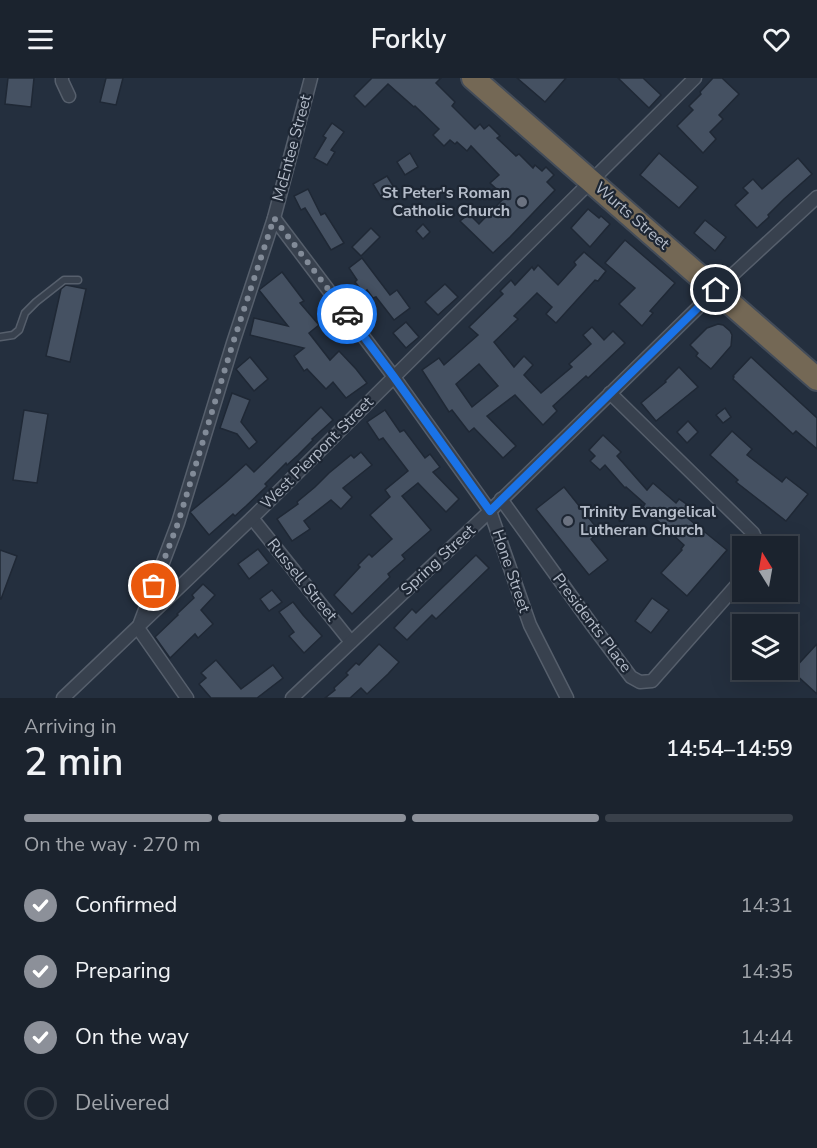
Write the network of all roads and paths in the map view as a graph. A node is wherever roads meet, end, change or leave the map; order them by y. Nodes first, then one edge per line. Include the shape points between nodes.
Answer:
1 (62, 78) edge
2 (311, 78) edge
3 (473, 78) edge
4 (695, 78) edge
5 (69, 96) dead end
6 (591, 181) junction
7 (817, 197) edge
8 (274, 218) junction
9 (78, 280) dead end
10 (716, 290) junction
11 (0, 337) edge
12 (394, 377) junction
13 (817, 379) edge
14 (610, 393) junction
15 (501, 499) junction
16 (490, 511) junction
17 (252, 518) junction
18 (754, 536) edge
19 (732, 590) edge
20 (138, 628) junction
21 (351, 642) junction
22 (63, 698) edge
23 (187, 698) edge
24 (292, 698) edge
25 (567, 698) edge

1 - 5 street
2 - 8 street, McEntee Street
3 - 6 highway, Wurts Street
4 - 6 street, West Pierpont Street
6 - 10 highway, Wurts Street
6 - 12 street, West Pierpont Street
7 - 10 street, Spring Street
8 - 12 street, Hone Street
8 - 20 street, McEntee Street via 178,523
9 - 11 lane via 64,280 25,313 19,330
10 - 13 highway, Wurts Street
10 - 14 street, Spring Street
12 - 16 street, Hone Street
12 - 17 street, West Pierpont Street
14 - 15 street, Spring Street
14 - 18 street
15 - 16 street, Spring Street
15 - 19 street, Presidents Place via 591,625 631,677 640,682 652,681
16 - 21 street, Spring Street
16 - 25 street, Hone Street via 530,625
17 - 20 street, West Pierpont Street
17 - 21 street, Russell Street
20 - 22 street, West Pierpont Street
20 - 23 street
21 - 24 street, Spring Street

